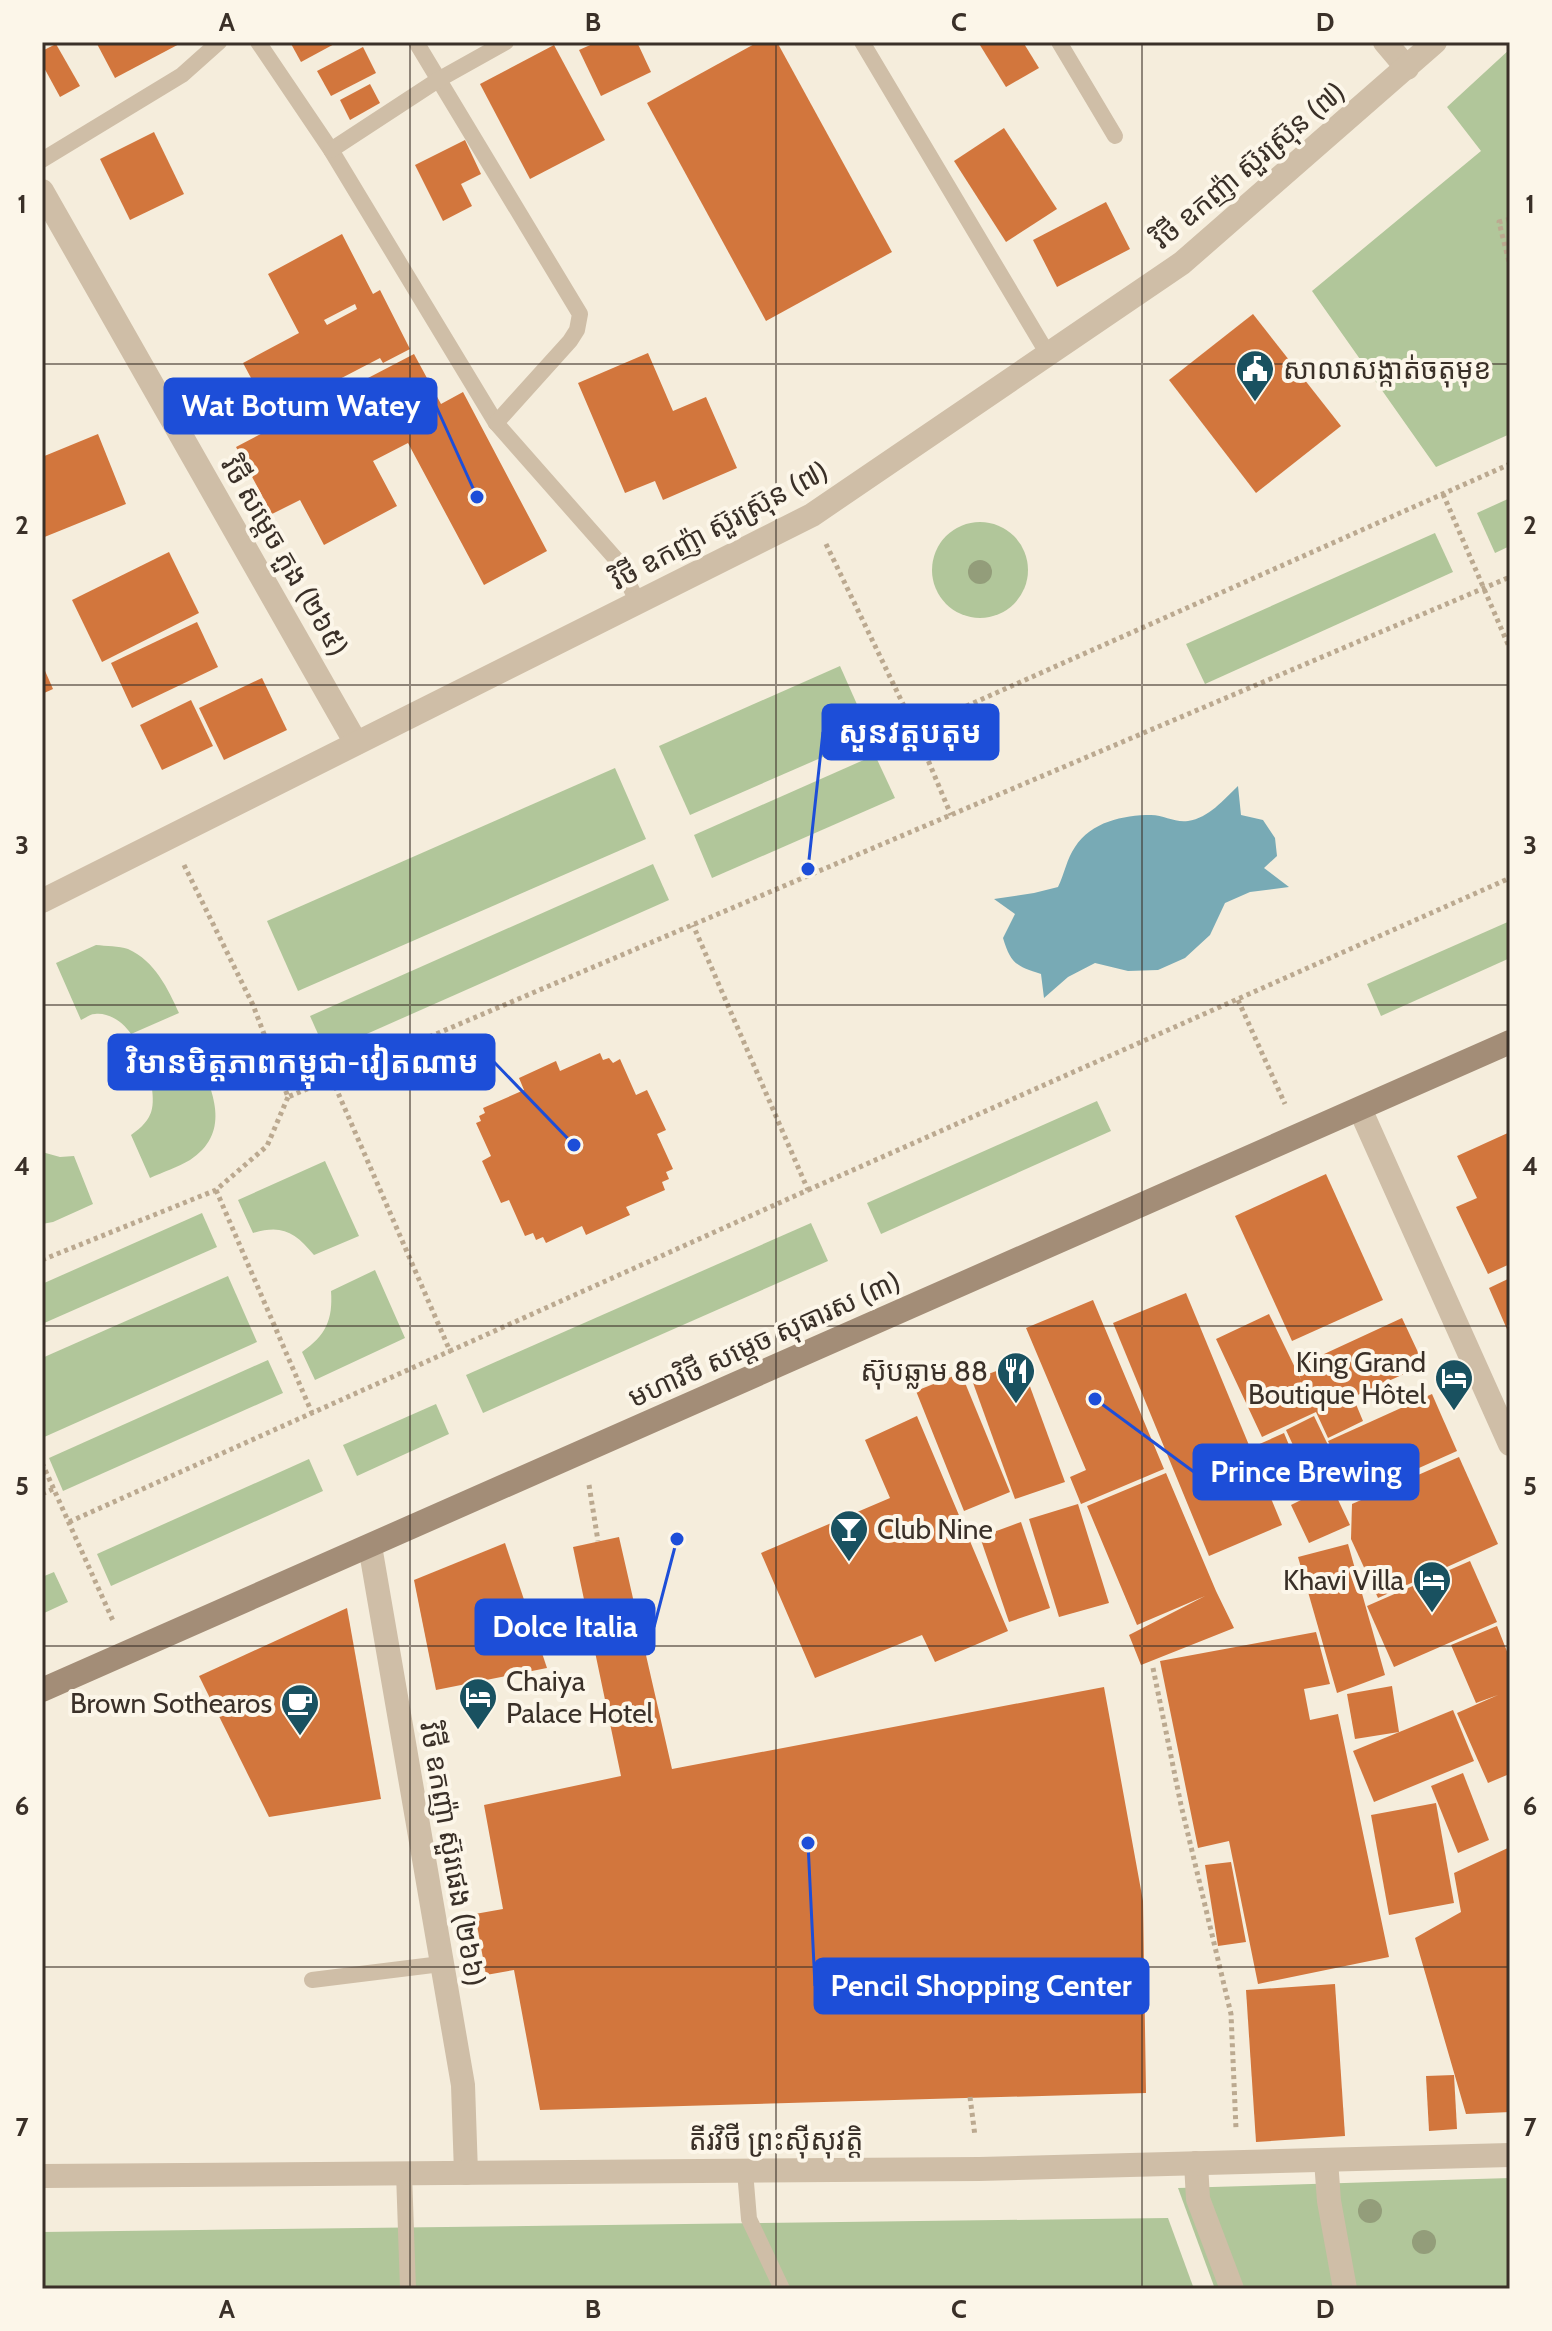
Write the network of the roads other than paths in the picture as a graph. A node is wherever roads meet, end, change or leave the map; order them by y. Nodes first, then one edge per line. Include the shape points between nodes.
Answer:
1 (219, 42) edge
2 (258, 42) edge
3 (416, 42) edge
4 (506, 42) edge
5 (862, 42) edge
6 (1059, 42) edge
7 (1385, 42) edge
8 (1435, 42) edge
9 (1407, 68) junction
10 (438, 80) junction
11 (1115, 136) dead end
12 (331, 150) junction
13 (42, 160) edge
14 (42, 191) edge
15 (1049, 356) junction
16 (496, 423) junction
17 (638, 602) junction
18 (356, 743) junction
19 (42, 901) edge
20 (1510, 1042) edge
21 (1360, 1109) junction
22 (1510, 1444) edge
23 (370, 1546) junction
24 (42, 1690) edge
25 (441, 1964) junction
26 (312, 1980) dead end
27 (1510, 2155) edge
28 (1326, 2160) junction
29 (1196, 2163) junction
30 (745, 2171) junction
31 (404, 2173) junction
32 (466, 2173) junction
33 (42, 2176) edge
34 (408, 2289) edge
35 (782, 2289) edge
36 (1232, 2289) edge
37 (1345, 2289) edge

1 - 13 lane via 182,75
2 - 12 lane
3 - 10 lane
4 - 10 lane
5 - 15 lane
6 - 11 lane
7 - 9 street
8 - 9 street, វិថី ឧកញ៉ា ស៊ួរស៊្រុន (៧)
9 - 15 street, វិថី ឧកញ៉ា ស៊ួរស៊្រុន (៧) via 1182,263
10 - 12 lane
10 - 16 lane via 580,314 570,341
12 - 16 lane
14 - 18 street, វិថី សម្តេច ភួង (២៦៥)
15 - 17 street, វិថី ឧកញ៉ា ស៊ួរស៊្រុន (៧) via 812,515
16 - 17 lane via 615,558
17 - 18 street, វិថី ឧកញ៉ា ស៊ួរស៊្រុន (៧)
18 - 19 street, វិថី ឧកញ៉ា ស៊ួរស៊្រុន (៧)
20 - 21 street, មហាវិថី សម្តេច សុធារស (៣)
21 - 22 street
21 - 23 street, មហាវិថី សម្តេច សុធារស (៣)
23 - 24 street, មហាវិថី សម្តេច សុធារស (៣)
23 - 25 street, វិថី ឧកញ៉ា ស៊ួរផេង (២៦៦)
25 - 26 lane
25 - 32 street, វិថី ឧកញ៉ា ស៊ួរផេង (២៦៦) via 463,2085
27 - 28 street, តីរវិថី ព្រះស៊ីសុវត្តិ
28 - 29 street, តីរវិថី ព្រះស៊ីសុវត្តិ
28 - 37 street
29 - 30 street, តីរវិថី ព្រះស៊ីសុវត្តិ
29 - 36 street via 1198,2199
30 - 32 street, តីរវិថី ព្រះស៊ីសុវត្តិ
30 - 35 lane via 749,2219
31 - 32 street, តីរវិថី ព្រះស៊ីសុវត្តិ
31 - 33 street, តីរវិថី ព្រះស៊ីសុវត្តិ
31 - 34 lane

